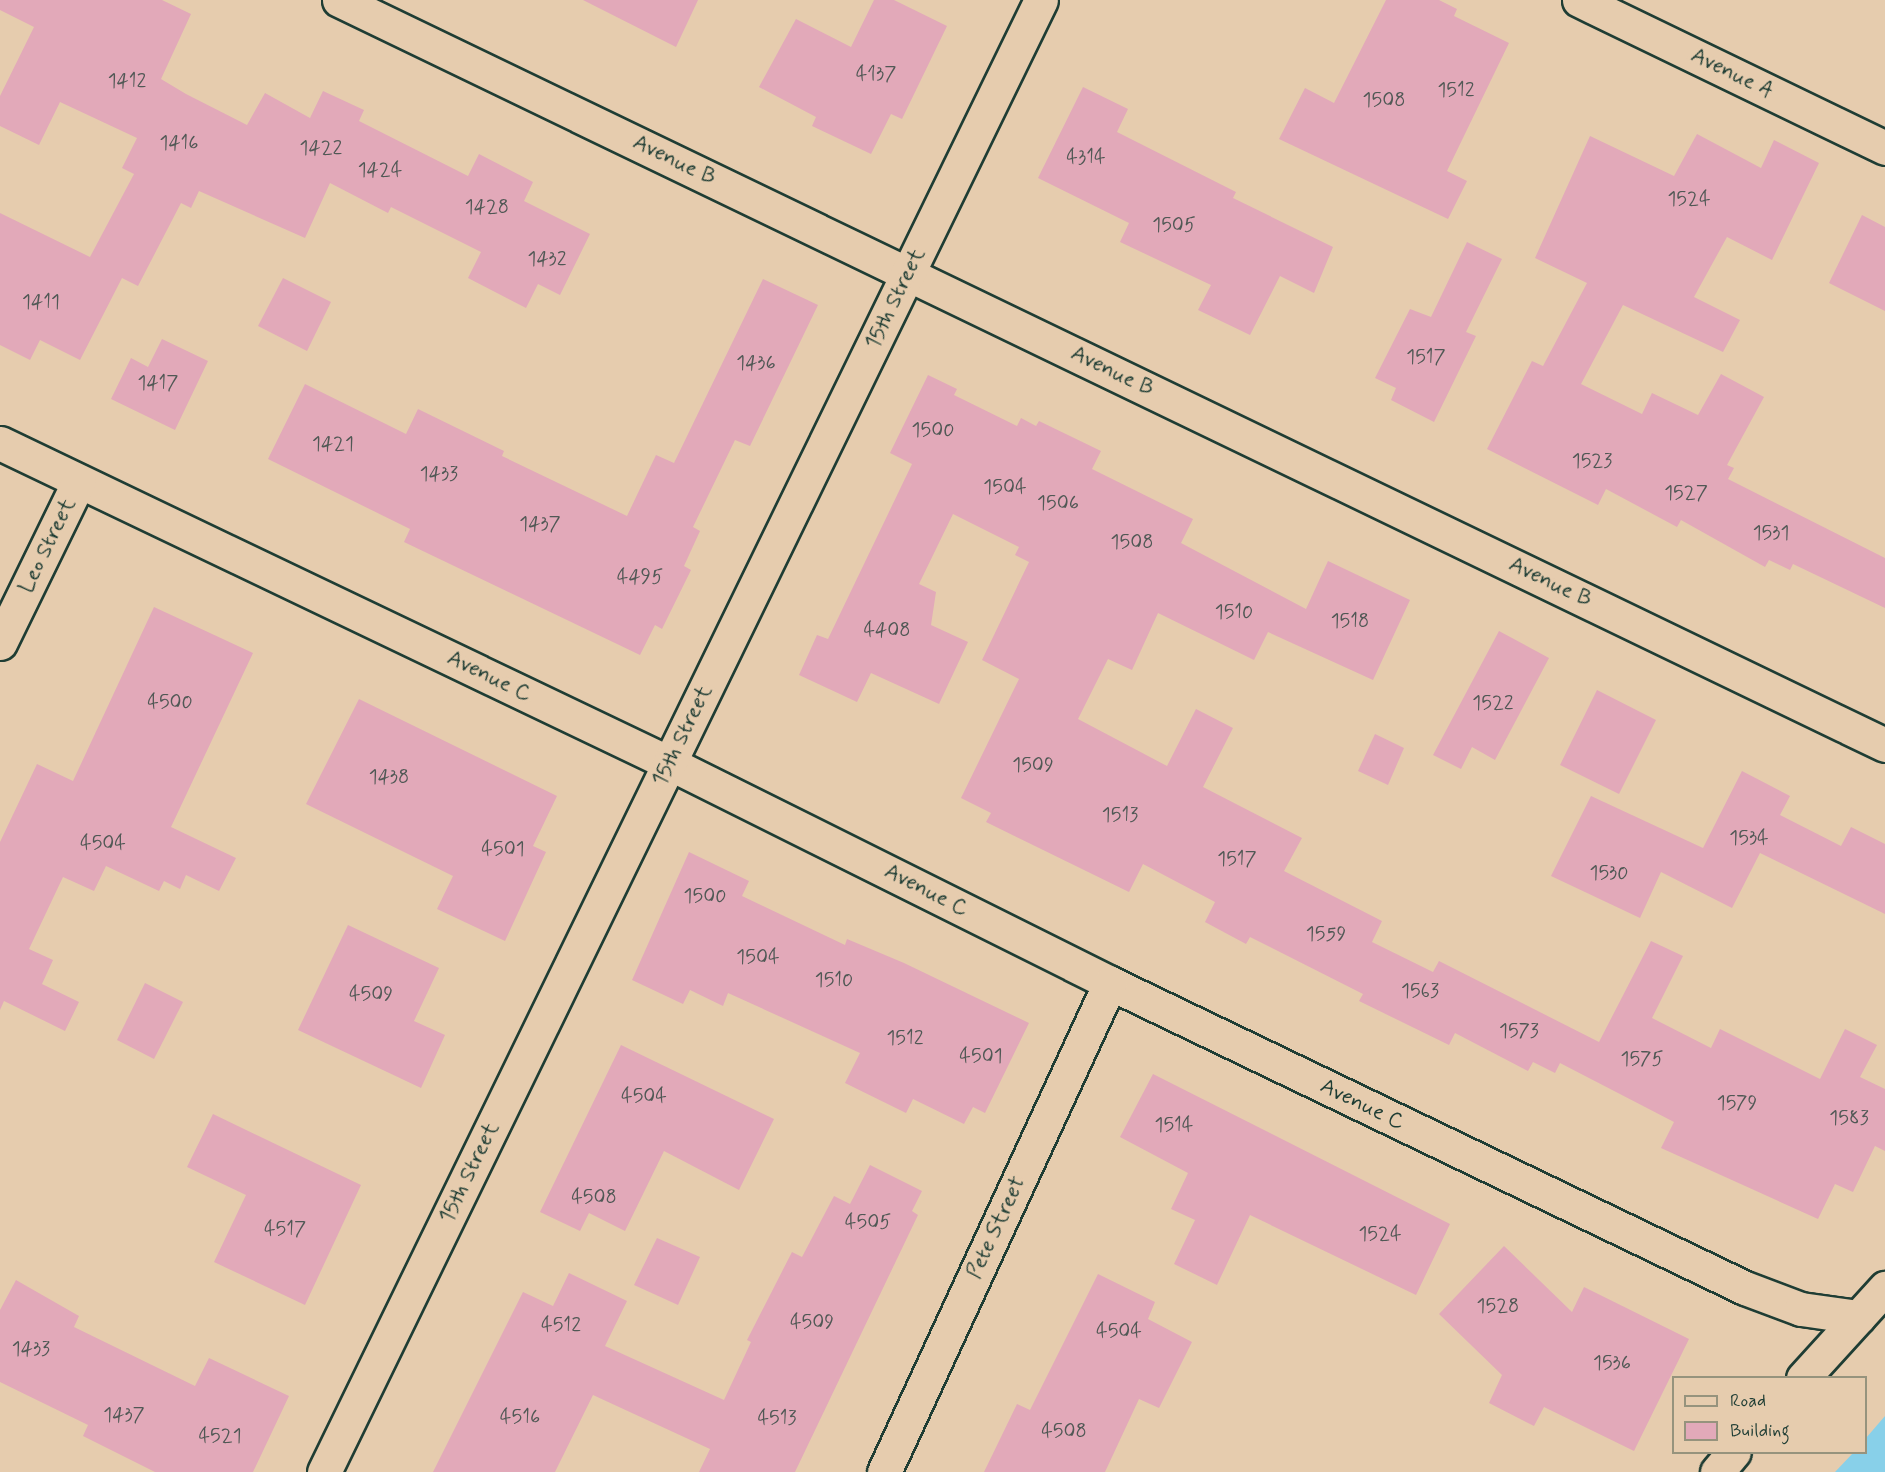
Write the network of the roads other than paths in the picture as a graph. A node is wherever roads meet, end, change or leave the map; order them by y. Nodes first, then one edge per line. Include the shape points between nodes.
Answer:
1 (339, 0) edge
2 (1041, 0) edge
3 (1580, 0) edge
4 (1885, 148) edge
5 (909, 274) junction
6 (0, 443) edge
7 (79, 481) junction
8 (0, 643) edge
9 (1885, 745) edge
10 (669, 763) junction
11 (1110, 983) junction
12 (1885, 1288) edge
13 (1858, 1317) junction
14 (1804, 1376) edge
15 (1732, 1454) edge
16 (324, 1472) edge
17 (884, 1472) edge
18 (1716, 1472) edge

1 - 5 street, Avenue B
2 - 5 street, 15th Street
3 - 4 street, Avenue A
5 - 9 street, Avenue B
5 - 10 street, 15th Street
6 - 7 street, Avenue C
7 - 8 street, Leo Street
7 - 10 street, Avenue C
10 - 11 street, Avenue C
10 - 16 street, 15th Street
11 - 13 street, Avenue C via 1744,1288 1801,1310
11 - 17 street, Pete Street
12 - 13 street
13 - 14 street
15 - 18 street

